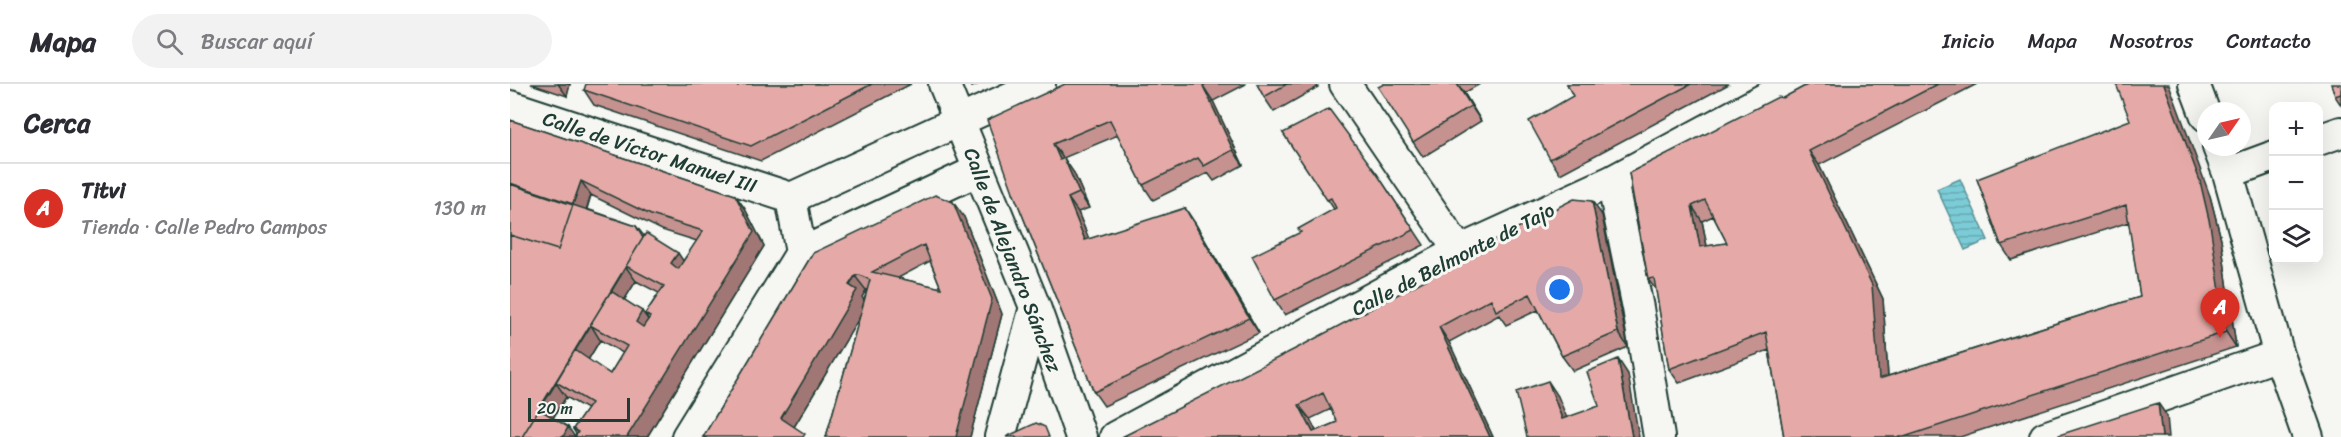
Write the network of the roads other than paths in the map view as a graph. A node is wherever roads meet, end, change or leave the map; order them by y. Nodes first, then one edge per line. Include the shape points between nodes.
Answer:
1 (944, 84) edge
2 (1040, 84) edge
3 (1345, 84) edge
4 (1792, 84) edge
5 (2194, 84) edge
6 (2201, 102) edge
7 (510, 106) edge
8 (959, 122) junction
9 (2341, 132) edge
10 (2323, 139) edge
11 (2269, 156) edge
12 (2223, 160) edge
13 (979, 170) junction
14 (1612, 181) junction
15 (791, 198) junction
16 (1459, 251) junction
17 (801, 253) junction
18 (1035, 307) junction
19 (2279, 355) junction
20 (687, 437) edge
21 (1000, 437) edge
22 (1081, 437) edge
23 (1115, 437) edge
24 (1659, 437) edge
25 (2045, 437) edge
26 (2308, 437) edge

1 - 8 street, Calle de Alejandro Sánchez
2 - 8 street
3 - 16 street
4 - 14 street, Calle de Belmonte de Tajo
5 - 6 street
7 - 15 street, Calle de Víctor Manuel III
8 - 13 street, Calle de Alejandro Sánchez
8 - 15 street
9 - 10 street
11 - 12 street
12 - 19 street
13 - 17 street
13 - 18 street, Calle de Alejandro Sánchez
14 - 16 street, Calle de Belmonte de Tajo
14 - 24 street
15 - 17 street
16 - 23 street, Calle de Belmonte de Tajo
17 - 20 street
18 - 21 street
18 - 22 street, Calle de Alejandro Sánchez
19 - 25 street
19 - 26 street

